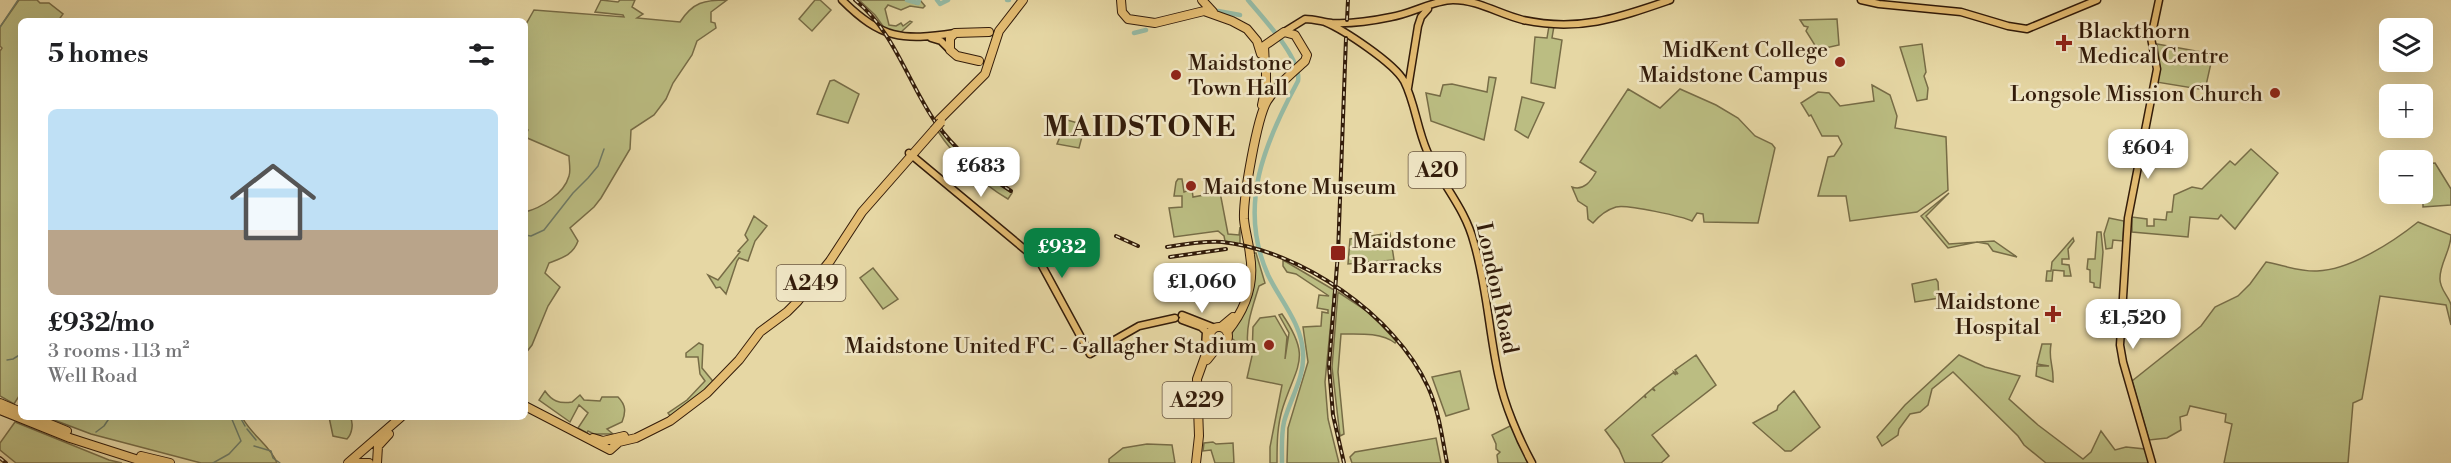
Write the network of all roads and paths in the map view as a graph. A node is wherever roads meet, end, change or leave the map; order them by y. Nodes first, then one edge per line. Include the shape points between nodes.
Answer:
1 (842, 0) edge
2 (1017, 0) edge
3 (1023, 0) edge
4 (1121, 0) edge
5 (1202, 0) edge
6 (1670, 0) edge
7 (1861, 0) edge
8 (2097, 0) edge
9 (2159, 0) edge
10 (1204, 12) junction
11 (1419, 14) junction
12 (1321, 21) junction
13 (1341, 26) junction
14 (1284, 32) junction
15 (955, 33) junction
16 (994, 35) junction
17 (928, 38) junction
18 (1298, 39) junction
19 (1266, 45) junction
20 (950, 51) junction
21 (991, 53) junction
22 (979, 61) junction
23 (1395, 69) junction
24 (1411, 69) junction
25 (1267, 70) junction
26 (1289, 75) junction
27 (981, 78) junction
28 (1408, 91) junction
29 (1266, 103) junction
30 (933, 128) junction
31 (914, 157) junction
32 (1247, 171) junction
33 (1180, 318) junction
34 (1221, 329) junction
35 (1212, 338) junction
36 (0, 403) edge
37 (528, 405) edge
38 (0, 410) edge
39 (18, 411) edge
40 (18, 417) edge
41 (25, 420) edge
42 (41, 420) edge
43 (398, 420) edge
44 (404, 420) edge
45 (148, 463) edge
46 (170, 463) edge
47 (348, 463) edge
48 (356, 463) edge
49 (369, 463) edge
50 (379, 463) edge
51 (1198, 463) edge
52 (1532, 463) edge
53 (2152, 463) edge

1 - 17 main road via 877,29
2 - 16 highway, A249
3 - 16 highway, A249
4 - 10 highway via 1126,18 1155,23
5 - 10 highway
5 - 19 highway via 1214,13 1248,25
6 - 11 main road via 1576,25 1521,19 1459,0 1441,2
7 - 8 main road via 1961,12 2027,28
9 - 53 main road via 2151,42 2157,69 2128,214 2120,345
10 - 25 highway via 1246,29 1257,41
11 - 13 main road
11 - 24 main road, A20
12 - 13 main road
12 - 14 main road via 1301,20
12 - 18 main road via 1300,25
13 - 23 main road, London Road / A20
14 - 18 highway
14 - 19 highway
15 - 16 highway
15 - 17 main road
15 - 20 highway
16 - 21 highway, A249
17 - 20 main road via 941,41
18 - 26 highway via 1307,55 1305,62
19 - 25 highway
20 - 22 highway
21 - 22 highway
21 - 27 highway, A249
22 - 27 highway via 984,68
23 - 24 main road via 1406,74
23 - 28 main road, London Road / A20
24 - 28 main road, London Road / A20
25 - 26 highway via 1276,80
25 - 29 highway
25 - 32 highway
26 - 29 highway
27 - 30 highway, A249, bridge
28 - 52 main road, London Road / A20 via 1426,150 1458,202 1474,241 1499,380
29 - 32 highway
30 - 31 highway, A249
30 - 31 highway, A249
31 - 33 main road via 1042,265 1090,354 1139,327
31 - 37 highway, A249 via 853,224 830,261 792,308 760,332 700,400 670,421 609,443
32 - 34 highway via 1240,207 1247,284 1238,311
33 - 34 main road
33 - 35 main road via 1193,322
34 - 35 highway
34 - 35 highway via 1226,340
35 - 51 highway, A229 via 1201,377 1203,430
35 - 51 highway, A229 via 1198,375
36 - 39 highway
38 - 40 highway
41 - 45 highway
42 - 46 highway via 99,443
43 - 47 highway
44 - 50 highway via 378,446
48 - 49 highway

